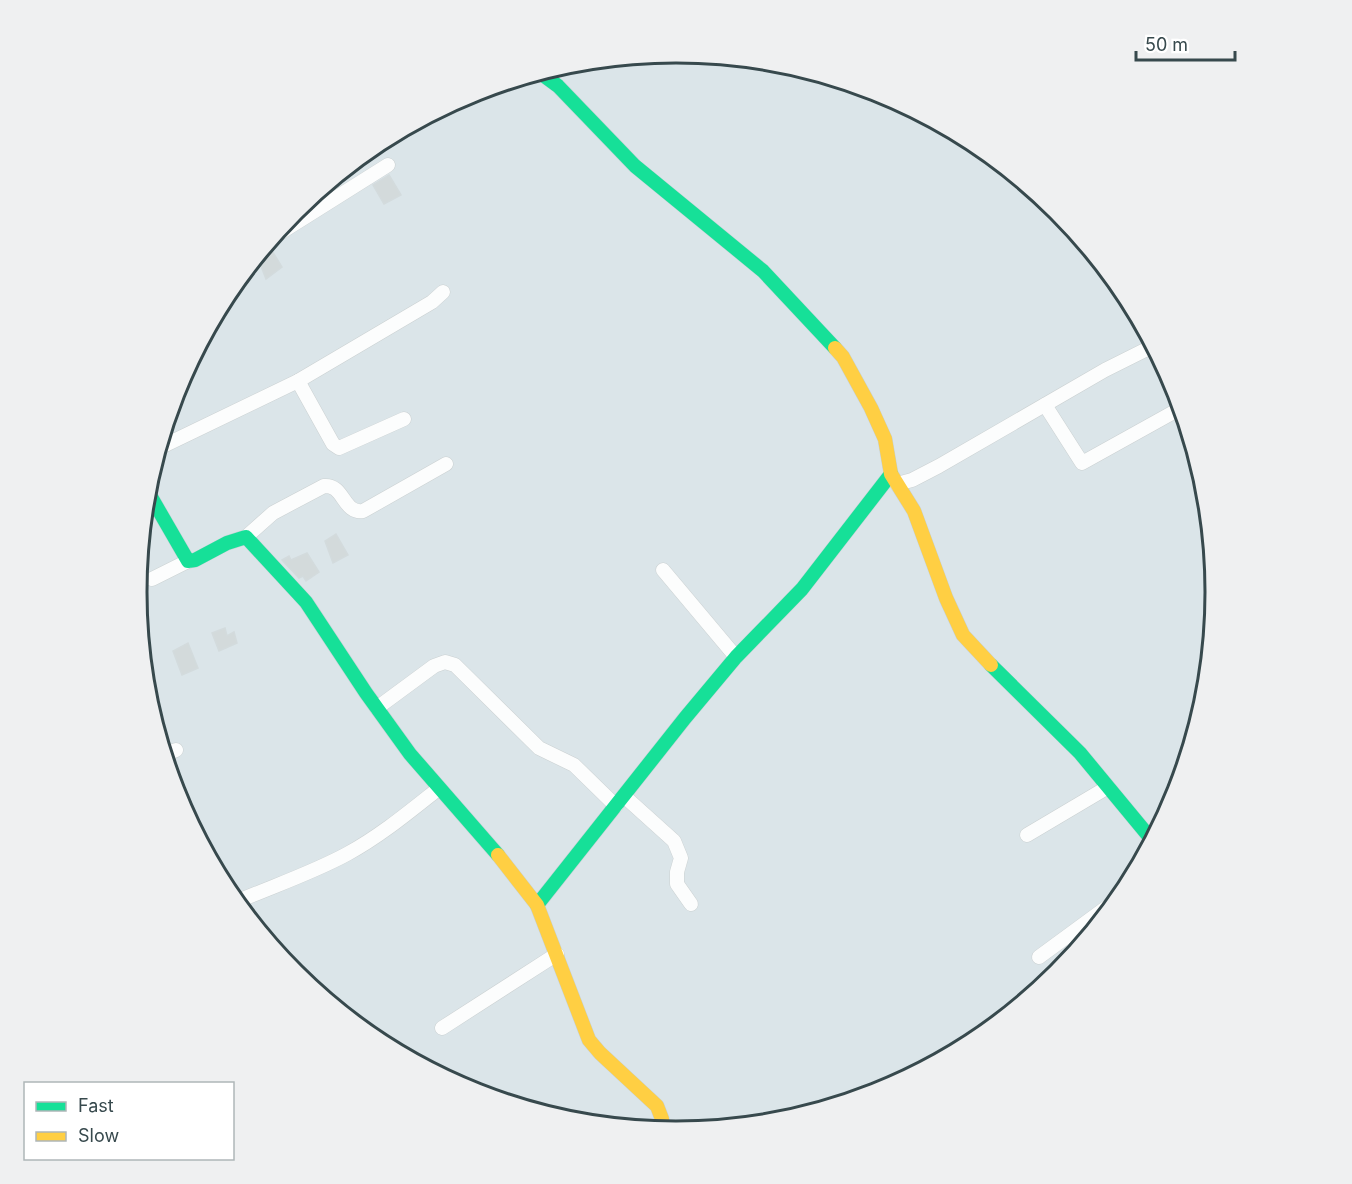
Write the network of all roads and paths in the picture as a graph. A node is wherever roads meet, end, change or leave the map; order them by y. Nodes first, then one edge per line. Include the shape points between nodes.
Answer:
1 (548, 79) edge
2 (388, 165) dead end
3 (299, 221) edge
4 (443, 292) dead end
5 (1146, 350) edge
6 (298, 381) junction
7 (1045, 405) junction
8 (1173, 412) edge
9 (404, 419) dead end
10 (169, 443) edge
11 (446, 464) dead end
12 (894, 479) junction
13 (155, 504) edge
14 (246, 537) junction
15 (188, 561) junction
16 (663, 570) dead end
17 (152, 579) dead end
18 (736, 657) junction
19 (377, 708) junction
20 (1108, 787) junction
21 (438, 789) junction
22 (620, 801) junction
23 (1146, 833) edge
24 (1027, 835) dead end
25 (245, 898) edge
26 (691, 904) dead end
27 (537, 905) junction
28 (1093, 918) edge
29 (557, 954) junction
30 (1039, 957) dead end
31 (442, 1028) dead end
32 (662, 1121) edge

1 - 12 street via 635,166 763,271 822,332 843,357 872,408 885,439
2 - 3 street
4 - 6 street
5 - 7 street
6 - 9 street via 333,444 339,448
6 - 10 street
7 - 8 street via 1082,463
7 - 12 street via 912,480
11 - 14 street via 363,511 351,508 336,488 324,486 273,513
12 - 18 street via 867,502 810,580
12 - 20 street via 914,511 963,635
13 - 15 street
14 - 15 street
14 - 19 street via 306,602
15 - 17 street
16 - 18 street
18 - 22 street
19 - 21 street
19 - 22 street via 434,666 445,662 455,665 539,748 574,765
20 - 23 street
20 - 24 street
21 - 25 street via 347,854
21 - 27 street via 508,866
22 - 26 street via 674,841 681,858 677,884
22 - 27 street
27 - 29 street
28 - 30 street
29 - 31 street
29 - 32 street via 589,1040 657,1106

